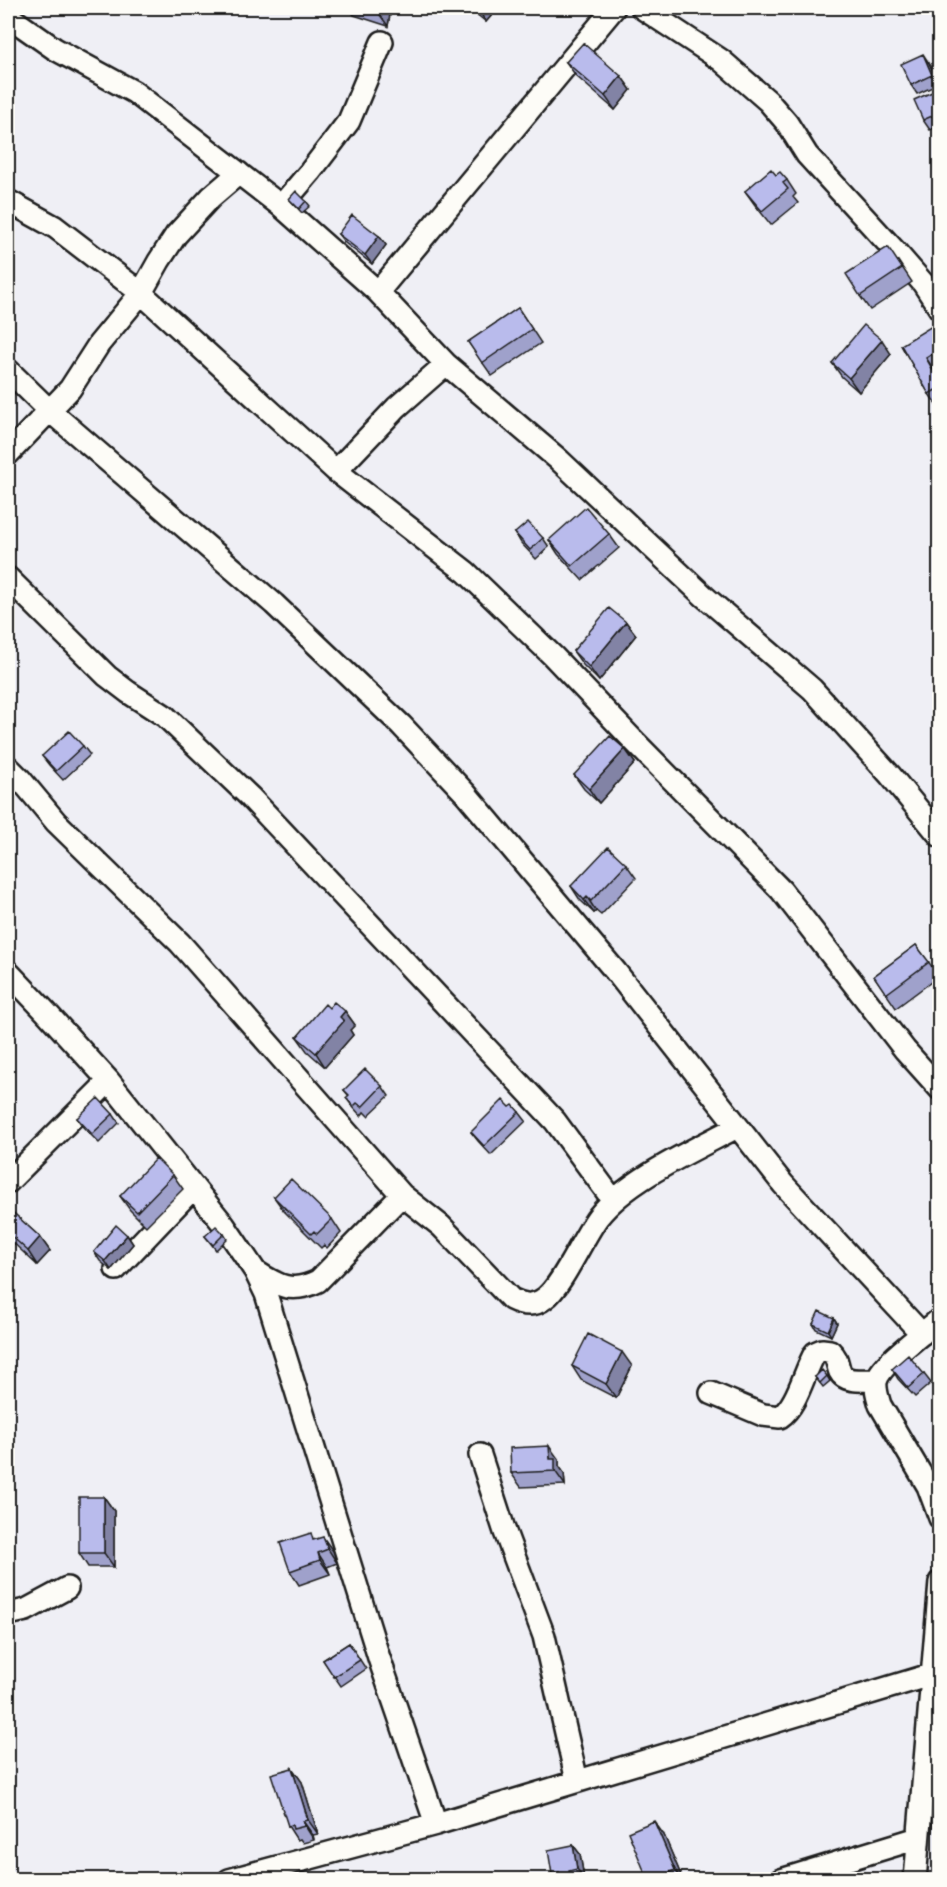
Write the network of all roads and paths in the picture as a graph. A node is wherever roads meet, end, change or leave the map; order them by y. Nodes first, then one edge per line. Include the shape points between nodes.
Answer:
1 (614, 8) edge
2 (642, 8) edge
3 (8, 16) edge
4 (382, 42) dead end
5 (239, 173) junction
6 (8, 201) edge
7 (281, 206) junction
8 (378, 292) junction
9 (141, 293) junction
10 (939, 309) edge
11 (446, 364) junction
12 (8, 370) edge
13 (50, 411) junction
14 (8, 454) edge
15 (336, 471) junction
16 (8, 578) edge
17 (8, 767) edge
18 (936, 825) edge
19 (8, 972) edge
20 (109, 1081) junction
21 (939, 1089) edge
22 (737, 1127) junction
23 (8, 1182) edge
24 (194, 1187) junction
25 (402, 1195) junction
26 (613, 1200) junction
27 (116, 1269) dead end
28 (255, 1271) junction
29 (939, 1319) edge
30 (922, 1335) junction
31 (876, 1380) junction
32 (711, 1393) dead end
33 (480, 1455) dead end
34 (939, 1518) edge
35 (939, 1582) edge
36 (67, 1588) dead end
37 (8, 1614) edge
38 (935, 1674) edge
39 (577, 1781) junction
40 (436, 1824) junction
41 (918, 1838) junction
42 (229, 1880) edge
43 (781, 1880) edge
44 (915, 1880) edge

1 - 8 street
2 - 10 street via 721,60 768,101 807,155 896,252
3 - 5 street via 55,48 134,92
4 - 7 street via 349,121
5 - 7 street
5 - 9 street via 176,235
6 - 9 street via 55,227
7 - 8 street
8 - 11 street
9 - 13 street
9 - 15 street
11 - 15 street via 397,407
11 - 18 street via 558,459 705,597 812,689
12 - 13 street
13 - 14 street
13 - 22 street via 274,604 409,734 556,898
15 - 21 street via 466,572 553,656 781,890
16 - 26 street via 107,676 165,716 250,797 555,1121
17 - 25 street via 56,822 180,943
19 - 20 street
20 - 23 street
20 - 24 street
22 - 26 street via 663,1167
22 - 30 street via 783,1184
24 - 27 street
24 - 28 street
25 - 26 street via 441,1226 511,1299 521,1304 547,1298
25 - 28 street via 318,1281 304,1288 290,1287 274,1283
28 - 40 street via 266,1294 379,1658
29 - 30 street
30 - 31 street via 883,1368
31 - 32 street via 843,1376 838,1359 830,1351 822,1350 815,1353 791,1405 780,1417 764,1415
31 - 34 street via 880,1405 928,1485
33 - 39 street via 544,1636
35 - 38 street
36 - 37 street via 26,1610
38 - 39 street
38 - 41 street
39 - 40 street
40 - 42 street
41 - 43 street
41 - 44 street

